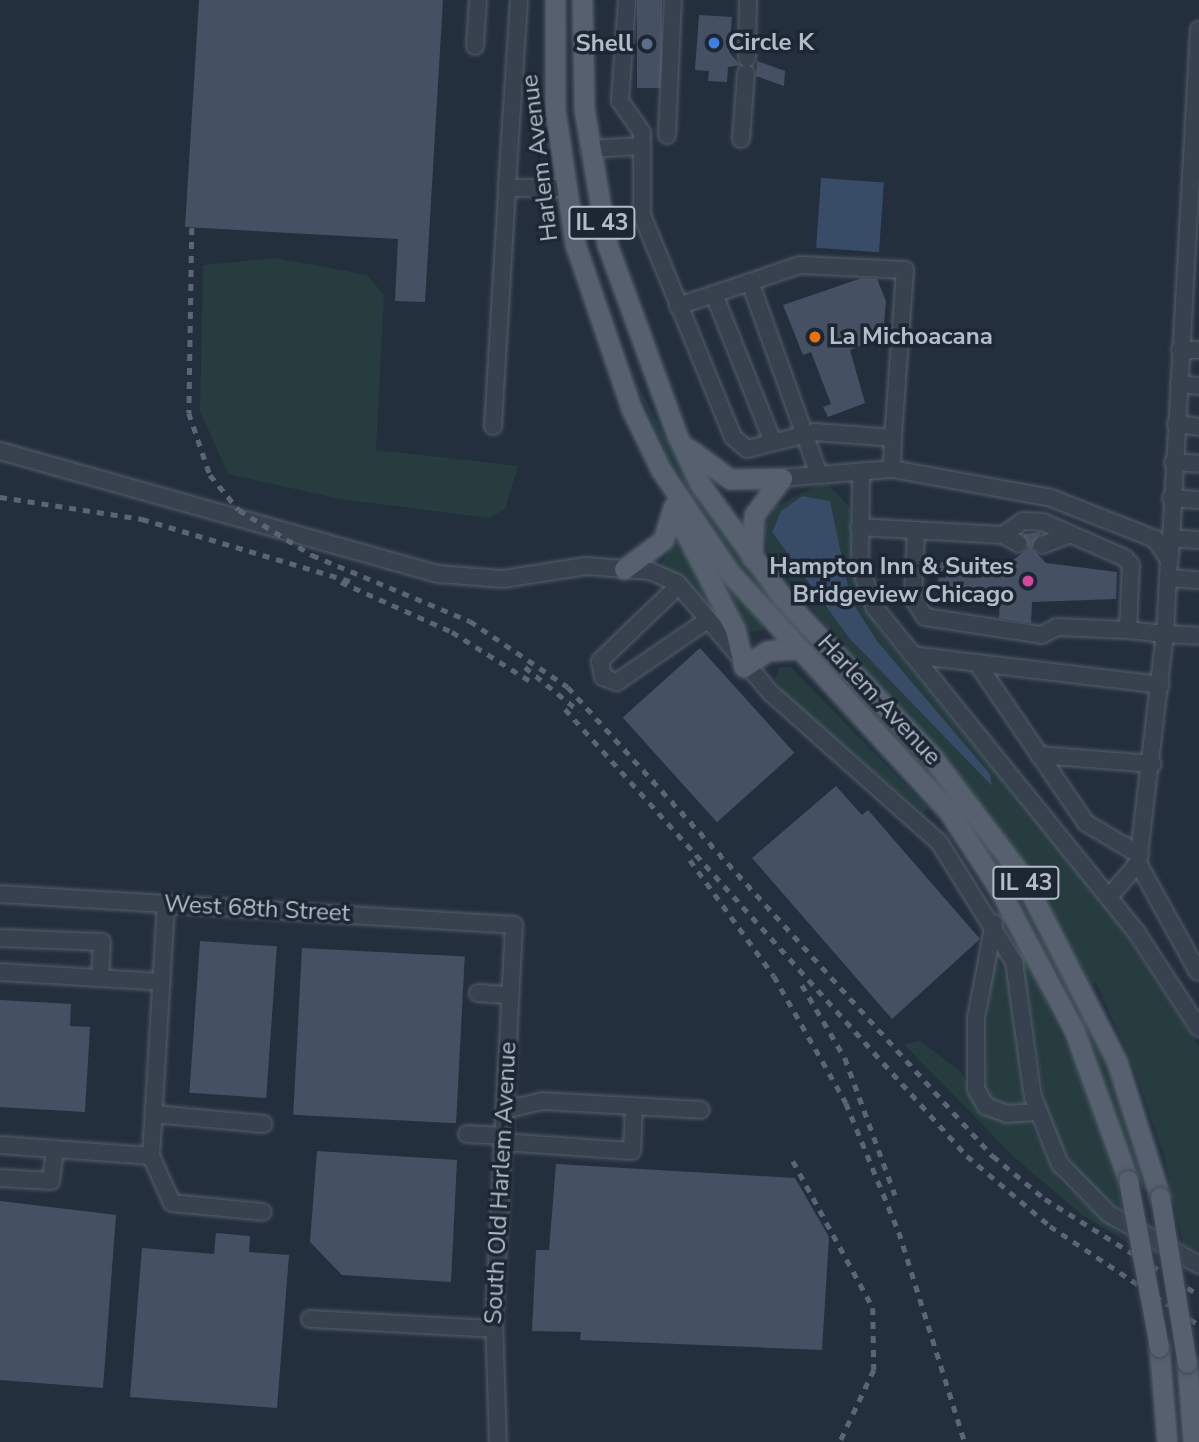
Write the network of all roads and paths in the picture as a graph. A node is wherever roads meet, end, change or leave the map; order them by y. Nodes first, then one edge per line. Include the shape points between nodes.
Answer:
1 (478, 0) edge
2 (519, 0) edge
3 (555, 0) edge
4 (582, 0) edge
5 (627, 0) edge
6 (673, 0) edge
7 (748, 0) edge
8 (1199, 41) edge
9 (475, 46) dead end
10 (1197, 89) edge
11 (1196, 124) edge
12 (667, 135) dead end
13 (741, 139) dead end
14 (641, 146) junction
15 (589, 149) junction
16 (1195, 161) edge
17 (507, 188) junction
18 (565, 188) junction
19 (1194, 198) edge
20 (1192, 247) edge
21 (1199, 277) edge
22 (750, 282) junction
23 (1184, 289) junction
24 (714, 294) junction
25 (678, 306) junction
26 (1182, 311) junction
27 (1199, 311) edge
28 (1180, 350) junction
29 (1199, 350) edge
30 (1179, 384) junction
31 (1199, 386) edge
32 (1176, 425) junction
33 (493, 426) dead end
34 (1199, 426) edge
35 (809, 433) junction
36 (677, 435) junction
37 (893, 438) junction
38 (773, 442) junction
39 (0, 451) edge
40 (1173, 462) junction
41 (1199, 464) edge
42 (892, 469) junction
43 (662, 470) junction
44 (818, 472) junction
45 (862, 474) junction
46 (782, 478) junction
47 (1171, 498) junction
48 (1199, 500) edge
49 (673, 508) junction
50 (859, 527) junction
51 (916, 530) junction
52 (1070, 534) junction
53 (1003, 535) junction
54 (1170, 538) junction
55 (1199, 540) edge
56 (1019, 544) dead end
57 (1042, 545) dead end
58 (752, 558) junction
59 (1170, 560) junction
60 (624, 569) junction
61 (1168, 578) junction
62 (1199, 580) edge
63 (679, 585) junction
64 (706, 621) junction
65 (1128, 630) junction
66 (1165, 634) junction
67 (1199, 636) edge
68 (798, 649) junction
69 (912, 655) junction
70 (977, 663) junction
71 (744, 667) junction
72 (1161, 685) junction
73 (1039, 755) junction
74 (1153, 764) junction
75 (1139, 859) junction
76 (0, 894) edge
77 (1109, 897) junction
78 (166, 904) junction
79 (310, 913) junction
80 (995, 923) junction
81 (514, 925) joint
82 (310, 931) dead end
83 (0, 938) edge
84 (0, 972) edge
85 (1198, 972) edge
86 (100, 978) junction
87 (162, 982) junction
88 (478, 993) dead end
89 (510, 995) junction
90 (1199, 1028) edge
91 (634, 1106) junction
92 (504, 1110) junction
93 (701, 1110) dead end
94 (1036, 1112) junction
95 (154, 1114) junction
96 (264, 1124) dead end
97 (467, 1134) dead end
98 (503, 1139) junction
99 (0, 1145) edge
100 (55, 1149) junction
101 (151, 1156) junction
102 (0, 1178) edge
103 (263, 1212) dead end
104 (1199, 1265) edge
105 (310, 1319) dead end
106 (494, 1329) junction
107 (498, 1442) edge
108 (1167, 1442) edge
109 (1193, 1442) edge

1 - 9 street
2 - 17 street
3 - 18 main road, Harlem Avenue / IL 43 via 555,110
4 - 15 main road, Harlem Avenue / IL 43
5 - 14 street via 620,101 642,133
6 - 12 street
7 - 13 street
8 - 10 street
10 - 11 street
11 - 16 street
14 - 15 street
14 - 25 street via 642,215
15 - 36 main road, Harlem Avenue / IL 43 via 618,285
16 - 19 street
17 - 18 street
17 - 33 street
18 - 43 main road, Harlem Avenue / IL 43 via 590,300
19 - 20 street
20 - 23 street
21 - 23 street
22 - 24 street
22 - 35 street
22 - 37 street via 800,265 905,270
23 - 26 street
24 - 25 street
24 - 38 street
25 - 38 street via 733,437 747,449
26 - 27 street
26 - 28 street
28 - 29 street
28 - 30 street
30 - 31 street
30 - 32 street
32 - 34 street
32 - 40 street
35 - 37 street
35 - 38 street
35 - 44 street
36 - 46 main road via 720,475
36 - 58 main road, Harlem Avenue / IL 43 via 700,484
37 - 42 street
39 - 60 street via 439,574 503,579 557,567
40 - 41 street
40 - 47 street
42 - 45 street
42 - 59 street via 1051,498 1155,539
43 - 49 main road
43 - 68 main road, Harlem Avenue / IL 43 via 731,573
44 - 45 street
44 - 46 street
45 - 50 street
46 - 58 main road via 754,515
47 - 48 street
47 - 54 street
49 - 60 main road via 663,540
49 - 71 main road via 735,629
50 - 51 street
50 - 69 street via 860,567 875,608
51 - 53 street
51 - 65 street via 913,598 925,617 1030,634 1056,628
52 - 53 street via 1023,521
52 - 57 street
52 - 65 street via 1130,565
53 - 56 street
54 - 55 street
54 - 59 street
58 - 109 main road, Harlem Avenue / IL 43, bridge via 950,778 1022,876 1117,1062 1160,1198 1187,1363
59 - 61 street
60 - 63 street via 650,571
61 - 62 street
61 - 66 street
63 - 64 street
63 - 64 street via 600,661 603,677 617,682
64 - 71 street
65 - 66 street
66 - 67 street
66 - 72 street
68 - 71 main road via 767,651
68 - 108 main road, Harlem Avenue / IL 43, bridge via 949,812 999,889 1074,1030 1128,1180 1159,1347
69 - 70 street
69 - 77 street
70 - 72 street
70 - 73 street
71 - 80 street via 923,825
72 - 74 street
73 - 74 street
73 - 75 street via 1086,823
74 - 75 street
75 - 77 street
75 - 85 street
76 - 78 street, West 68th Street
77 - 90 street
78 - 79 street, West 68th Street
78 - 87 street
79 - 81 street, West 68th Street
79 - 82 street
80 - 94 street via 1021,986
80 - 94 street via 976,1018 976,1089 986,1106 1007,1114
81 - 89 street, South Old Harlem Avenue
83 - 86 street via 102,942
84 - 86 street
86 - 87 street
87 - 95 street
88 - 89 street
89 - 92 street, South Old Harlem Avenue
91 - 92 street via 542,1101
91 - 93 street
91 - 98 street via 632,1151
92 - 98 street, South Old Harlem Avenue
94 - 104 street via 1060,1164 1092,1201
95 - 96 street
95 - 101 street
97 - 98 street
98 - 106 street, South Old Harlem Avenue
99 - 100 street
100 - 101 street
100 - 102 street via 51,1181
101 - 103 street via 172,1203
105 - 106 street
106 - 107 street, South Old Harlem Avenue

